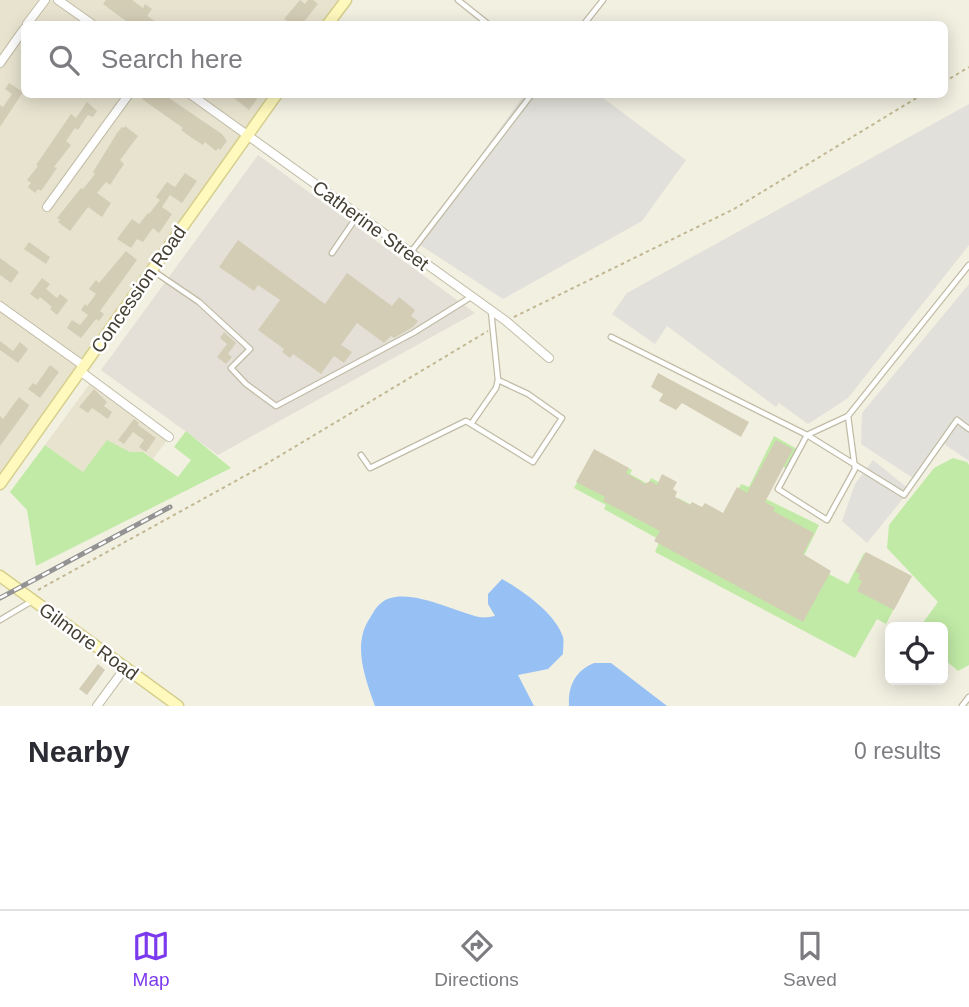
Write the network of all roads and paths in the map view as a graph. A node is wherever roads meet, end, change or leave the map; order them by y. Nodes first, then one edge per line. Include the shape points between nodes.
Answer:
1 (45, 0) edge
2 (58, 0) edge
3 (346, 0) edge
4 (458, 0) edge
5 (603, 0) edge
6 (30, 21) edge
7 (88, 21) edge
8 (330, 21) edge
9 (484, 21) edge
10 (586, 21) edge
11 (21, 34) edge
12 (0, 63) edge
13 (969, 67) edge
14 (948, 80) edge
15 (126, 98) edge
16 (196, 98) edge
17 (274, 98) edge
18 (529, 98) edge
19 (916, 98) edge
20 (247, 135) junction
21 (47, 207) dead end
22 (358, 215) junction
23 (332, 253) dead end
24 (410, 253) junction
25 (969, 265) edge
26 (152, 270) junction
27 (472, 296) junction
28 (0, 306) edge
29 (491, 310) junction
30 (506, 321) junction
31 (494, 328) junction
32 (611, 337) dead end
33 (549, 358) dead end
34 (82, 369) junction
35 (498, 380) junction
36 (848, 416) junction
37 (471, 424) junction
38 (969, 429) edge
39 (807, 435) junction
40 (170, 437) dead end
41 (361, 455) dead end
42 (855, 464) junction
43 (0, 484) edge
44 (0, 576) edge
45 (30, 598) junction
46 (0, 620) edge
47 (125, 668) junction
48 (969, 697) edge
49 (97, 706) edge
50 (178, 706) edge
51 (962, 706) edge

1 - 6 street
2 - 7 street
3 - 8 street
4 - 9 lane
5 - 10 lane
11 - 12 street
13 - 14 path
15 - 21 street
16 - 20 street, Catherine Street
17 - 20 street, Concession Road
18 - 24 lane
19 - 30 path via 734,209
20 - 22 street, Catherine Street
20 - 26 street, Concession Road
22 - 23 lane
22 - 24 street, Catherine Street
24 - 27 street, Catherine Street
25 - 36 lane
26 - 27 lane via 199,302 250,349 231,368 276,406 414,334
26 - 34 street, Concession Road
27 - 29 street, Catherine Street
28 - 34 street
29 - 30 street, Catherine Street
29 - 31 lane
30 - 33 street, Catherine Street
31 - 35 lane
31 - 45 path
32 - 39 lane
34 - 40 street
34 - 43 street, Concession Road
35 - 37 lane
35 - 37 lane via 562,418 533,462
36 - 39 lane
36 - 42 lane
37 - 41 lane via 466,421 370,468
38 - 42 lane via 957,420 904,495
39 - 42 lane
39 - 42 lane via 778,489 827,520
44 - 45 street, Gilmore Road
45 - 46 lane
45 - 47 street, Gilmore Road
47 - 49 street
47 - 50 street, Gilmore Road
48 - 51 lane

